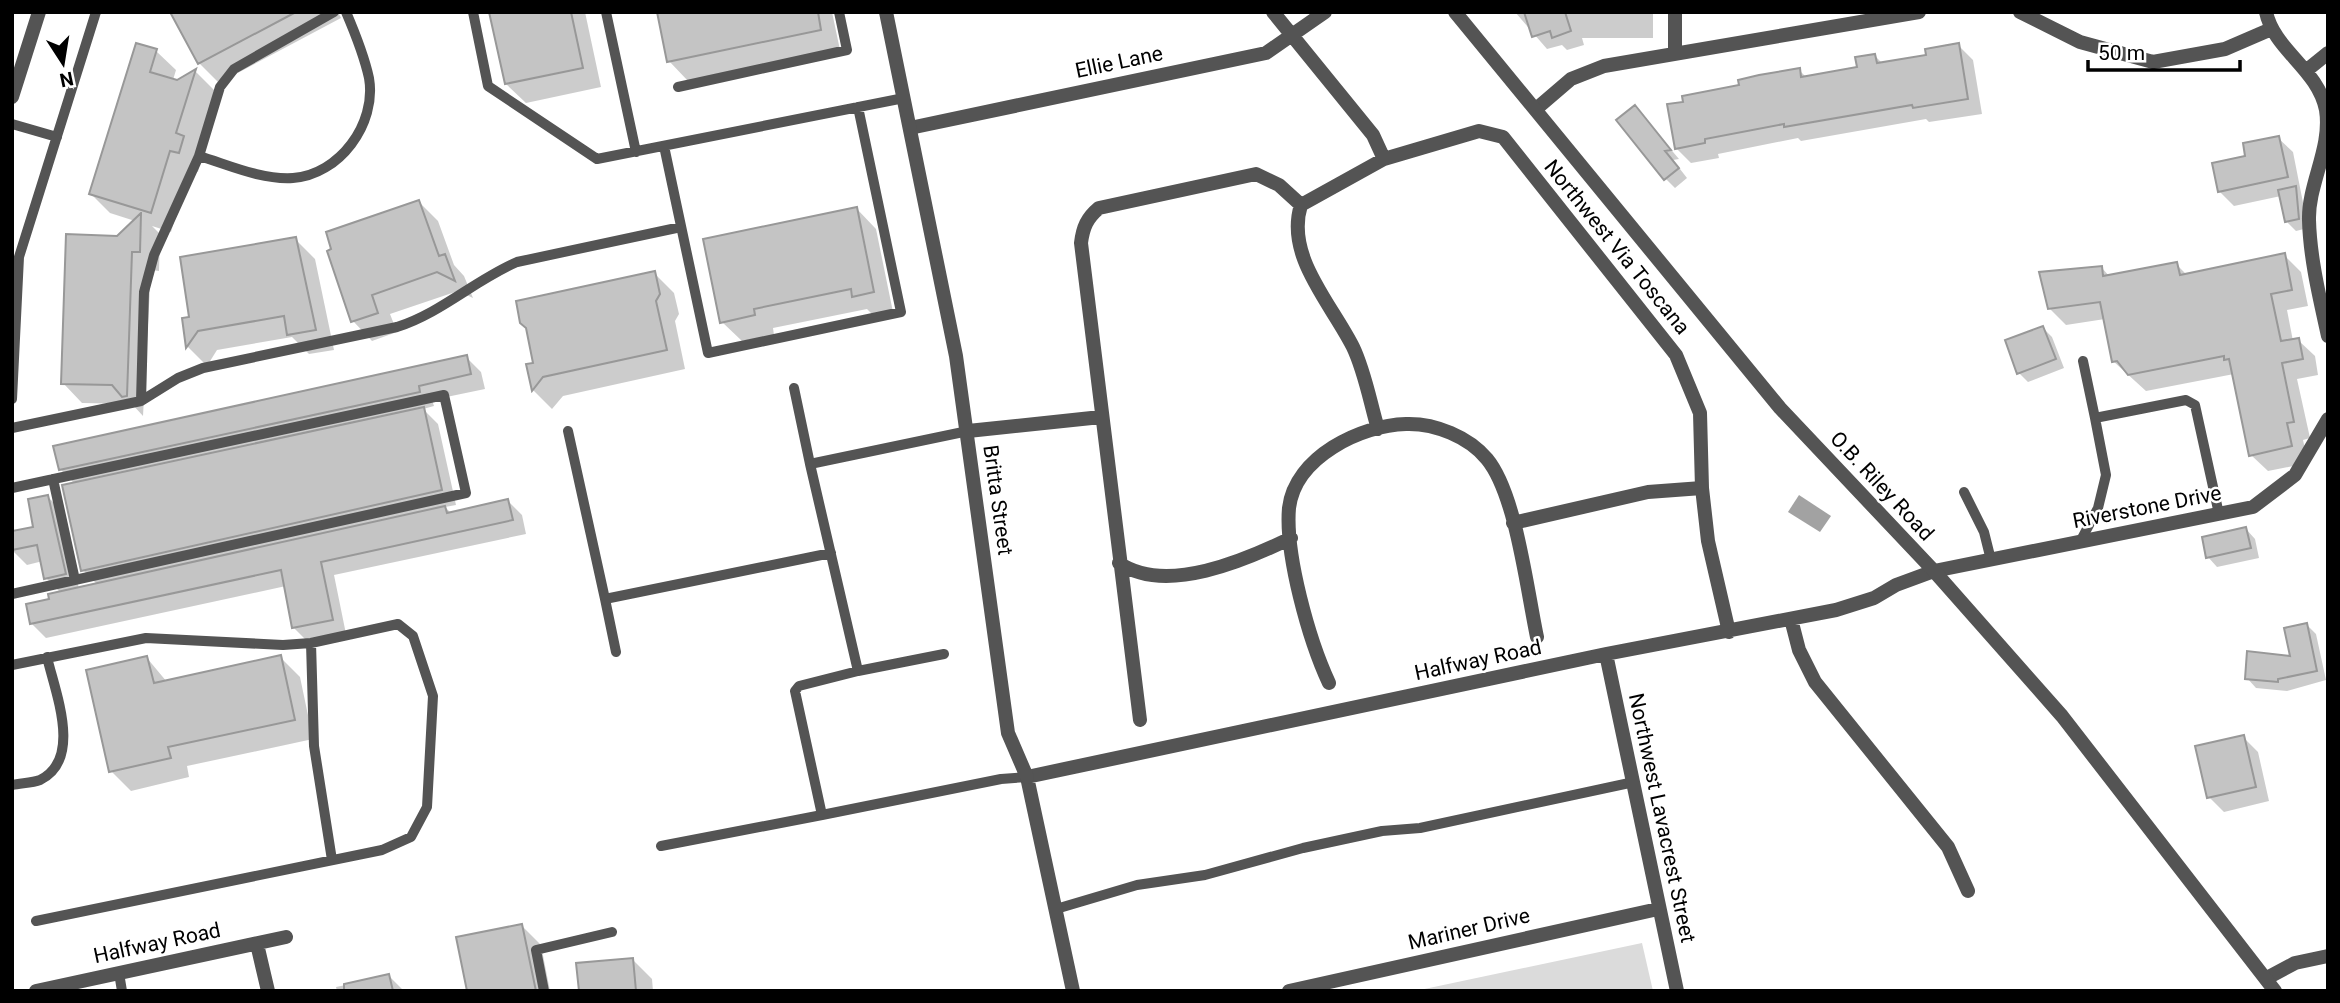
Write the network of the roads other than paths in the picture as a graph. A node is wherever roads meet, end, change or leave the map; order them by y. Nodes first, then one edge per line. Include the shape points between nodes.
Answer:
1 (39, 12) edge
2 (96, 12) edge
3 (334, 12) edge
4 (346, 12) edge
5 (473, 12) edge
6 (606, 12) edge
7 (839, 12) edge
8 (886, 12) edge
9 (1273, 12) edge
10 (1325, 12) edge
11 (1455, 12) edge
12 (1675, 12) edge
13 (1919, 12) edge
14 (2020, 12) edge
15 (2266, 12) edge
16 (2269, 30) junction
17 (1292, 36) junction
18 (1675, 52) junction
19 (2328, 53) edge
20 (2307, 70) junction
21 (678, 87) dead end
22 (12, 97) edge
23 (904, 98) junction
24 (859, 107) junction
25 (1536, 109) junction
26 (12, 124) edge
27 (910, 128) junction
28 (57, 137) junction
29 (664, 146) junction
30 (636, 152) junction
31 (199, 156) junction
32 (1384, 159) junction
33 (1301, 205) junction
34 (681, 227) junction
35 (2328, 336) edge
36 (2083, 361) dead end
37 (794, 388) dead end
38 (12, 399) edge
39 (141, 401) junction
40 (1101, 417) junction
41 (2095, 418) junction
42 (2328, 419) edge
43 (12, 428) edge
44 (1378, 429) junction
45 (568, 431) dead end
46 (968, 431) junction
47 (810, 464) junction
48 (53, 479) junction
49 (12, 488) edge
50 (1702, 488) junction
51 (1964, 492) dead end
52 (2219, 514) junction
53 (1513, 523) junction
54 (1292, 538) junction
55 (2080, 542) junction
56 (831, 553) junction
57 (1991, 559) junction
58 (1119, 563) junction
59 (1934, 572) junction
60 (75, 580) junction
61 (12, 594) edge
62 (605, 599) junction
63 (1791, 619) junction
64 (1729, 632) junction
65 (1537, 637) dead end
66 (311, 643) junction
67 (616, 652) dead end
68 (944, 654) dead end
69 (1606, 654) junction
70 (47, 657) junction
71 (12, 665) edge
72 (858, 671) junction
73 (1329, 683) dead end
74 (1140, 720) dead end
75 (1027, 777) junction
76 (1634, 782) junction
77 (12, 785) edge
78 (822, 815) junction
79 (662, 846) dead end
80 (332, 860) junction
81 (1968, 891) dead end
82 (1056, 909) junction
83 (1658, 909) junction
84 (36, 920) dead end
85 (612, 932) dead end
86 (286, 937) dead end
87 (257, 944) junction
88 (2328, 956) edge
89 (119, 973) junction
90 (2267, 978) junction
91 (52, 989) edge
92 (36, 991) edge
93 (122, 991) edge
94 (268, 991) edge
95 (544, 991) edge
96 (1073, 991) edge
97 (1289, 991) edge
98 (1677, 991) edge
99 (2275, 991) edge

1 - 22 street
2 - 28 lane
3 - 31 lane via 234,69 220,86
4 - 31 lane via 369,80 368,105 349,148 311,175 292,178 259,175
5 - 30 lane via 488,86 597,159
6 - 30 lane
7 - 21 lane via 847,50
8 - 23 street, Britta Street
9 - 17 street
10 - 17 street, Ellie Lane
11 - 25 street, O.B. Riley Road
12 - 18 street
13 - 18 street
14 - 16 street via 2080,42 2153,62 2225,49
15 - 16 street
16 - 20 street
17 - 27 street, Ellie Lane via 1266,52
17 - 32 street via 1373,135
18 - 25 street via 1604,66 1571,79
19 - 20 street
20 - 35 street via 2326,110 2324,146 2309,219
23 - 24 lane
23 - 27 street, Britta Street
24 - 29 lane
24 - 34 lane via 901,313 708,353
25 - 59 street, O.B. Riley Road via 1780,408
26 - 28 lane
27 - 46 street, Britta Street
28 - 38 lane via 19,257
29 - 30 lane
29 - 34 lane
31 - 39 lane via 155,255 144,292
32 - 33 street, Northwest Via Toscana
32 - 50 street, Northwest Via Toscana via 1479,131 1503,137 1676,355 1700,413
33 - 40 street via 1256,174 1100,208 1089,216 1081,243
33 - 44 street via 1296,233 1304,257 1354,349
34 - 39 lane via 517,262 419,320 203,368
36 - 41 lane
37 - 47 lane
39 - 43 lane
40 - 46 street
40 - 58 street
41 - 52 lane via 2186,400 2195,404
41 - 55 lane via 2106,475 2098,508
42 - 52 street, Riverstone Drive via 2295,475 2253,508
44 - 53 street via 1407,424 1466,439 1487,459 1501,482
44 - 54 street via 1336,445 1308,469 1289,507
45 - 62 lane
46 - 47 lane
46 - 75 street, Britta Street via 1008,733
47 - 56 lane
48 - 49 lane
48 - 60 lane
48 - 60 lane via 444,395 466,494
50 - 53 street via 1648,492
50 - 64 street, Northwest Via Toscana via 1708,541
51 - 57 lane via 1984,532
52 - 55 street, Riverstone Drive
53 - 65 street
54 - 58 street via 1255,556 1200,572 1132,572
54 - 73 street via 1293,566
55 - 57 street, Riverstone Drive
56 - 62 lane
56 - 72 lane
57 - 59 street, Riverstone Drive
58 - 74 street
59 - 63 street, Halfway Road via 1874,598
59 - 90 street, O.B. Riley Road via 2062,716
60 - 61 lane
62 - 67 lane
63 - 64 street, Halfway Road
63 - 81 street via 1799,650 1815,682 1948,847
64 - 69 street, Halfway Road
66 - 70 lane via 146,638
66 - 80 lane via 314,746
66 - 80 lane via 398,624 413,636 433,696 427,807 411,837 382,850
68 - 72 lane
69 - 75 street, Halfway Road
69 - 76 street, Northwest Lavacrest Street
70 - 71 lane
70 - 77 lane via 64,747 57,766 39,780
72 - 78 lane via 799,686 795,691
75 - 78 lane
75 - 82 street, Britta Street
76 - 82 lane via 1303,848 1205,875 1137,885
76 - 83 street, Northwest Lavacrest Street
78 - 79 lane
80 - 84 lane
82 - 96 street, Britta Street
83 - 97 street, Mariner Drive
83 - 98 street, Northwest Lavacrest Street
85 - 95 lane via 536,950
86 - 87 street, Halfway Road
87 - 89 street, Halfway Road
87 - 94 street
88 - 90 street via 2295,963
89 - 91 street, Halfway Road
89 - 93 lane
90 - 99 street, O.B. Riley Road
91 - 92 street, Halfway Road

